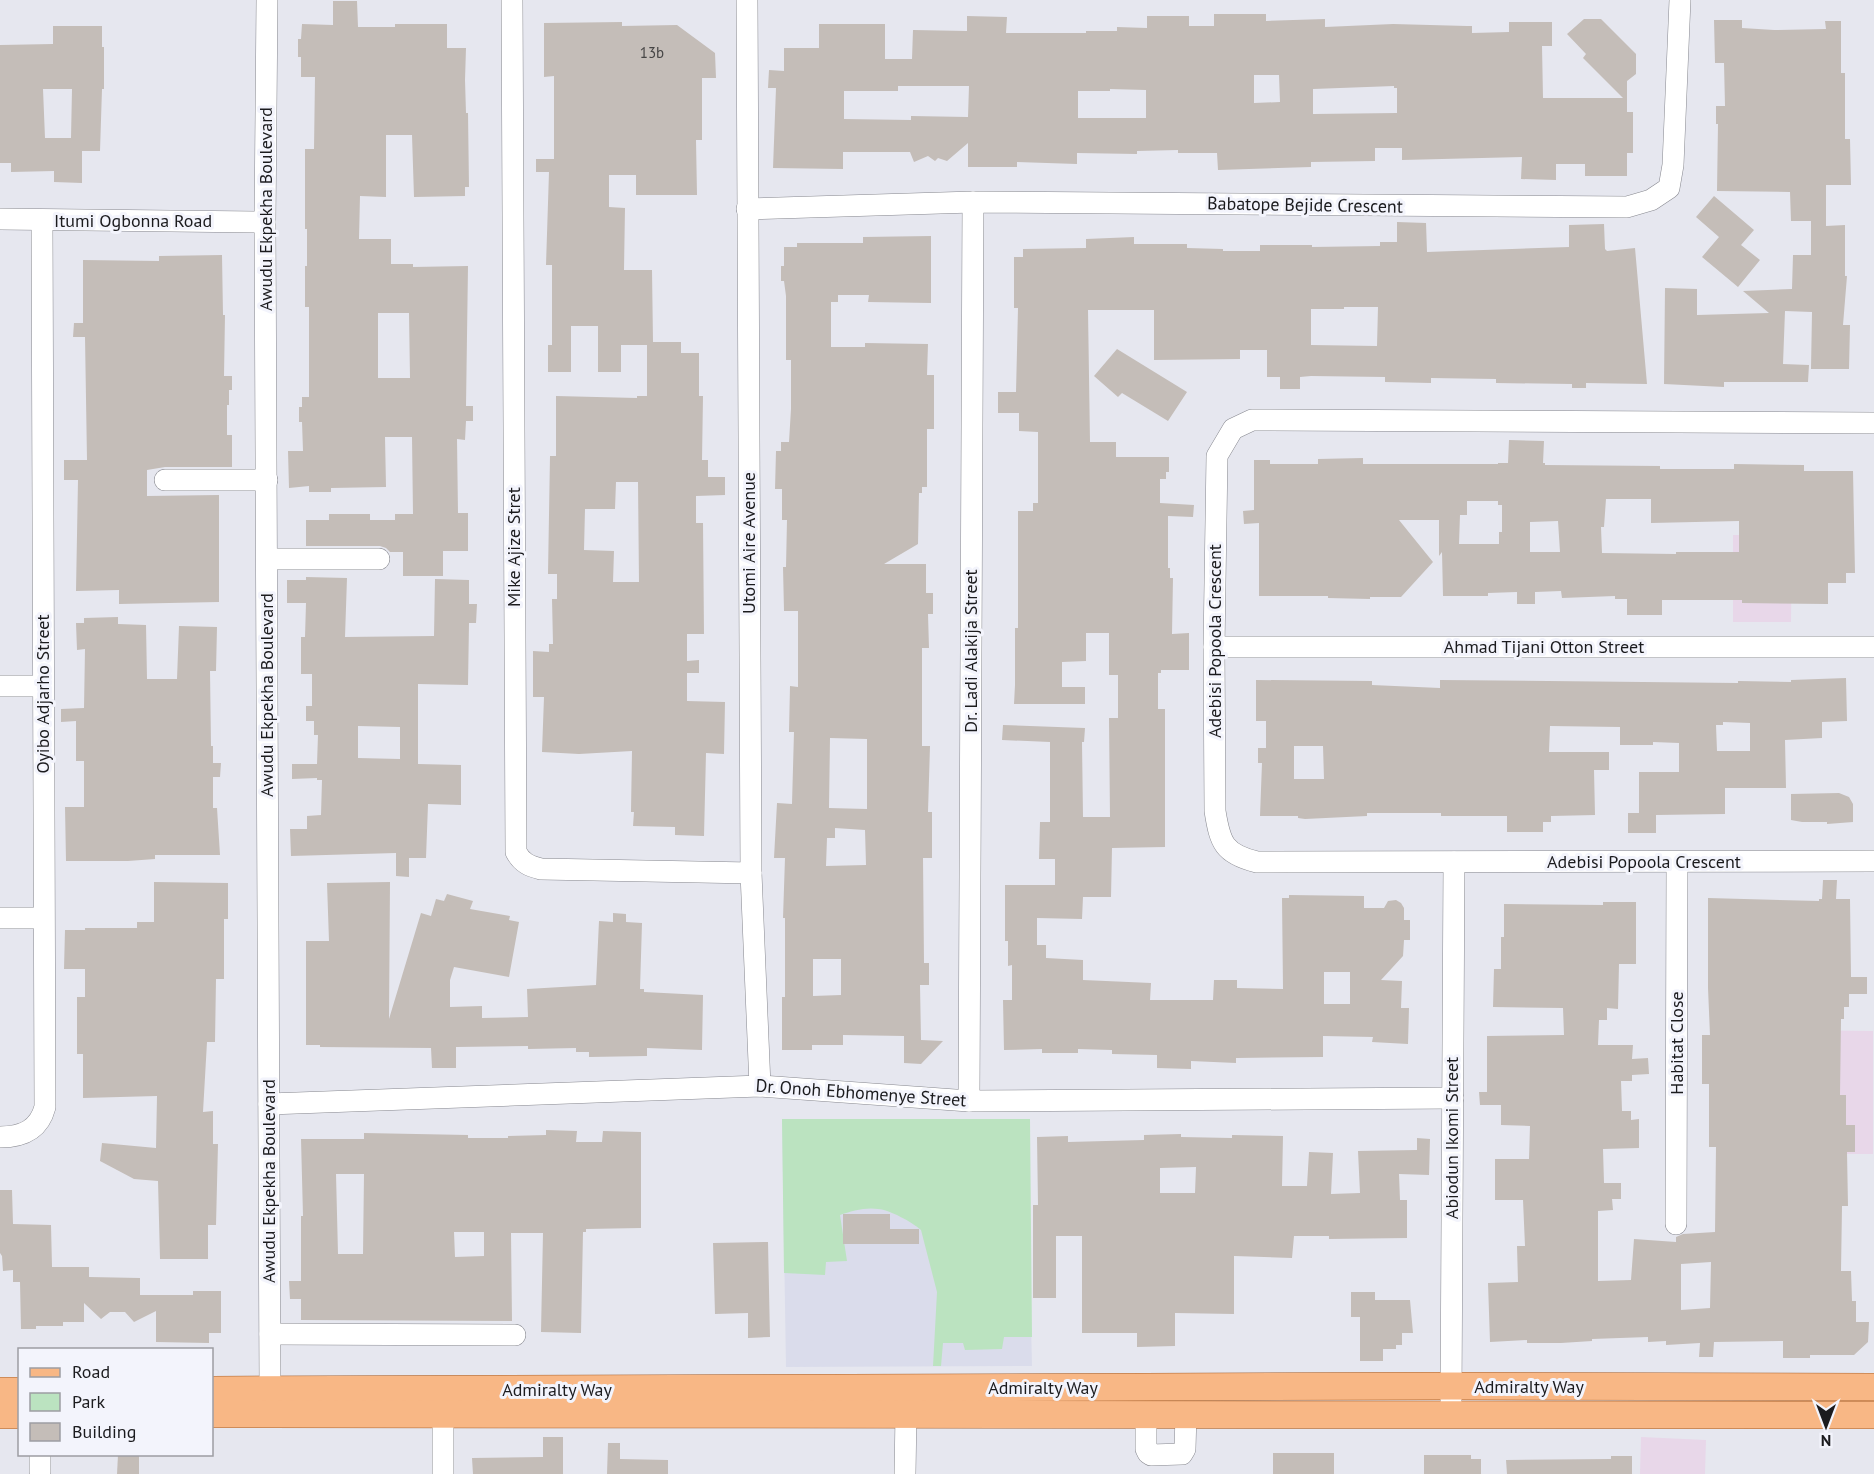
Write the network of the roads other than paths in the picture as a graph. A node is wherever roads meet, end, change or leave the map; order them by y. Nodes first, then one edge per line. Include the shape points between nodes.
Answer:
1 (267, 0) edge
2 (512, 0) edge
3 (747, 0) edge
4 (1680, 0) edge
5 (973, 202) junction
6 (747, 209) junction
7 (0, 219) edge
8 (42, 220) junction
9 (266, 222) junction
10 (1874, 423) edge
11 (165, 480) dead end
12 (267, 480) junction
13 (267, 559) junction
14 (379, 559) dead end
15 (1214, 647) junction
16 (1874, 647) edge
17 (0, 686) edge
18 (43, 686) junction
19 (1874, 861) edge
20 (1454, 862) junction
21 (1677, 862) junction
22 (751, 873) junction
23 (0, 918) edge
24 (43, 918) junction
25 (760, 1086) junction
26 (1453, 1098) junction
27 (969, 1101) junction
28 (269, 1104) junction
29 (0, 1137) edge
30 (1676, 1224) dead end
31 (270, 1334) junction
32 (515, 1335) dead end
33 (1451, 1386) junction
34 (1569, 1387) junction
35 (1874, 1387) edge
36 (213, 1390) edge
37 (270, 1390) junction
38 (18, 1391) edge
39 (0, 1392) edge
40 (443, 1402) junction
41 (0, 1414) edge
42 (18, 1414) edge
43 (213, 1414) edge
44 (906, 1414) junction
45 (1146, 1414) junction
46 (1186, 1414) junction
47 (1451, 1414) junction
48 (1570, 1414) junction
49 (1874, 1414) edge
50 (443, 1474) edge
51 (905, 1474) edge

1 - 9 street, Awudu Ekpekha Boulevard
2 - 22 street, Mike Ajize Stret via 516,852 521,861 541,869
3 - 6 street, Utomi Aire Avenue
4 - 5 street, Babatope Bejide Crescent via 1673,165 1669,188 1651,200 1626,207
5 - 6 street, Babatope Bejide Crescent
5 - 27 street, Dr. Ladi Alakija Street
6 - 22 street, Utomi Aire Avenue
7 - 8 street, Itumi Ogbonna Road
8 - 9 street, Itumi Ogbonna Road
8 - 18 street, Oyibo Adjarho Street
9 - 12 street, Awudu Ekpekha Boulevard
10 - 15 street, Adebisi Popoola Crescent via 1252,420 1233,429 1218,456
11 - 12 street
12 - 13 street, Awudu Ekpekha Boulevard
13 - 14 street
13 - 28 street, Awudu Ekpekha Boulevard
15 - 16 street, Ahmad Tijani Otton Street
15 - 20 street, Adebisi Popoola Crescent via 1215,811 1224,845 1239,858 1257,862
17 - 18 street
18 - 24 street, Oyibo Adjarho Street
19 - 21 street, Adebisi Popoola Crescent
20 - 21 street, Adebisi Popoola Crescent
20 - 26 street, Abiodun Ikomi Street
21 - 30 street, Habitat Close
22 - 25 street, Utomi Aire Avenue
23 - 24 street
24 - 29 street, Oyibo Adjarho Street via 45,1107 34,1128 14,1137
25 - 27 street, Dr. Onoh Ebhomenye Street
25 - 28 street, Dr. Onoh Ebhomenye Street
26 - 27 street, Dr. Onoh Ebhomenye Street
26 - 33 street, Abiodun Ikomi Street
28 - 31 street, Awudu Ekpekha Boulevard
31 - 32 street
31 - 37 street, Awudu Ekpekha Boulevard
33 - 34 main road, Admiralty Way
33 - 40 main road, Admiralty Way
33 - 47 street, Abiodun Ikomi Street
34 - 35 main road, Admiralty Way
34 - 48 main road
36 - 37 main road, Admiralty Way
37 - 40 main road, Admiralty Way
38 - 39 main road
40 - 43 main road, Admiralty Way
40 - 44 main road, Admiralty Way
40 - 50 street
41 - 42 main road
44 - 45 main road, Admiralty Way
44 - 51 street
45 - 46 main road, Admiralty Way
45 - 46 street via 1146,1449 1151,1455 1182,1454
46 - 47 main road, Admiralty Way
47 - 48 main road, Admiralty Way
48 - 49 main road, Admiralty Way

